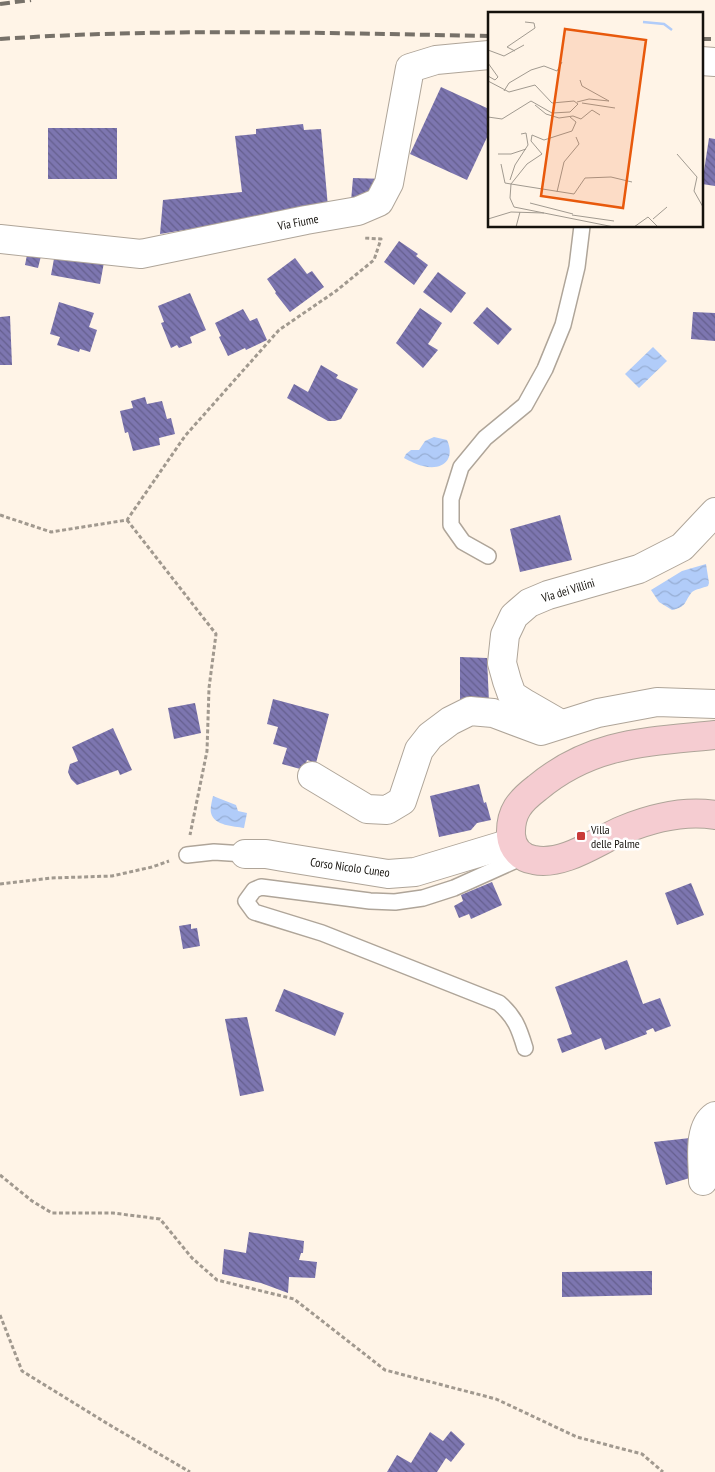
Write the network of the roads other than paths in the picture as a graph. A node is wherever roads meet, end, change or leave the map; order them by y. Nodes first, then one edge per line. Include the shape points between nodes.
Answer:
1 (488, 55) edge
2 (702, 61) edge
3 (715, 62) edge
4 (582, 228) edge
5 (0, 239) edge
6 (715, 512) edge
7 (488, 556) dead end
8 (715, 704) edge
9 (562, 725) junction
10 (715, 735) edge
11 (312, 776) dead end
12 (715, 815) edge
13 (517, 850) junction
14 (244, 854) joint
15 (187, 855) road end
16 (525, 1048) dead end
17 (715, 1116) edge
18 (703, 1181) dead end

1 - 5 street, Via Fiume via 436,60 410,68 389,184 379,202 358,211 141,254
2 - 3 street
4 - 7 lane via 563,325 545,369 525,405 485,438 462,467 451,500 451,525 463,542
6 - 9 street, Via dei Villini via 682,547 648,565 548,595 529,603 514,616 505,636 502,663 512,694
8 - 9 street via 657,702 598,713
9 - 11 street via 541,731 493,713 470,711 450,720 419,750 402,801 387,810 367,810
10 - 13 main road via 618,747 570,764 528,795 514,812 510,829
12 - 13 main road, Corso Nicolo Cuneo via 679,814 650,819 576,853 550,861 535,860
13 - 14 street, Corso Nicolo Cuneo via 415,872 388,874 283,856
13 - 16 lane via 454,888 423,898 370,901 262,887 254,890 246,901 254,912 322,933 499,1003 517,1023
14 - 15 lane via 214,852
17 - 18 street via 702,1138

